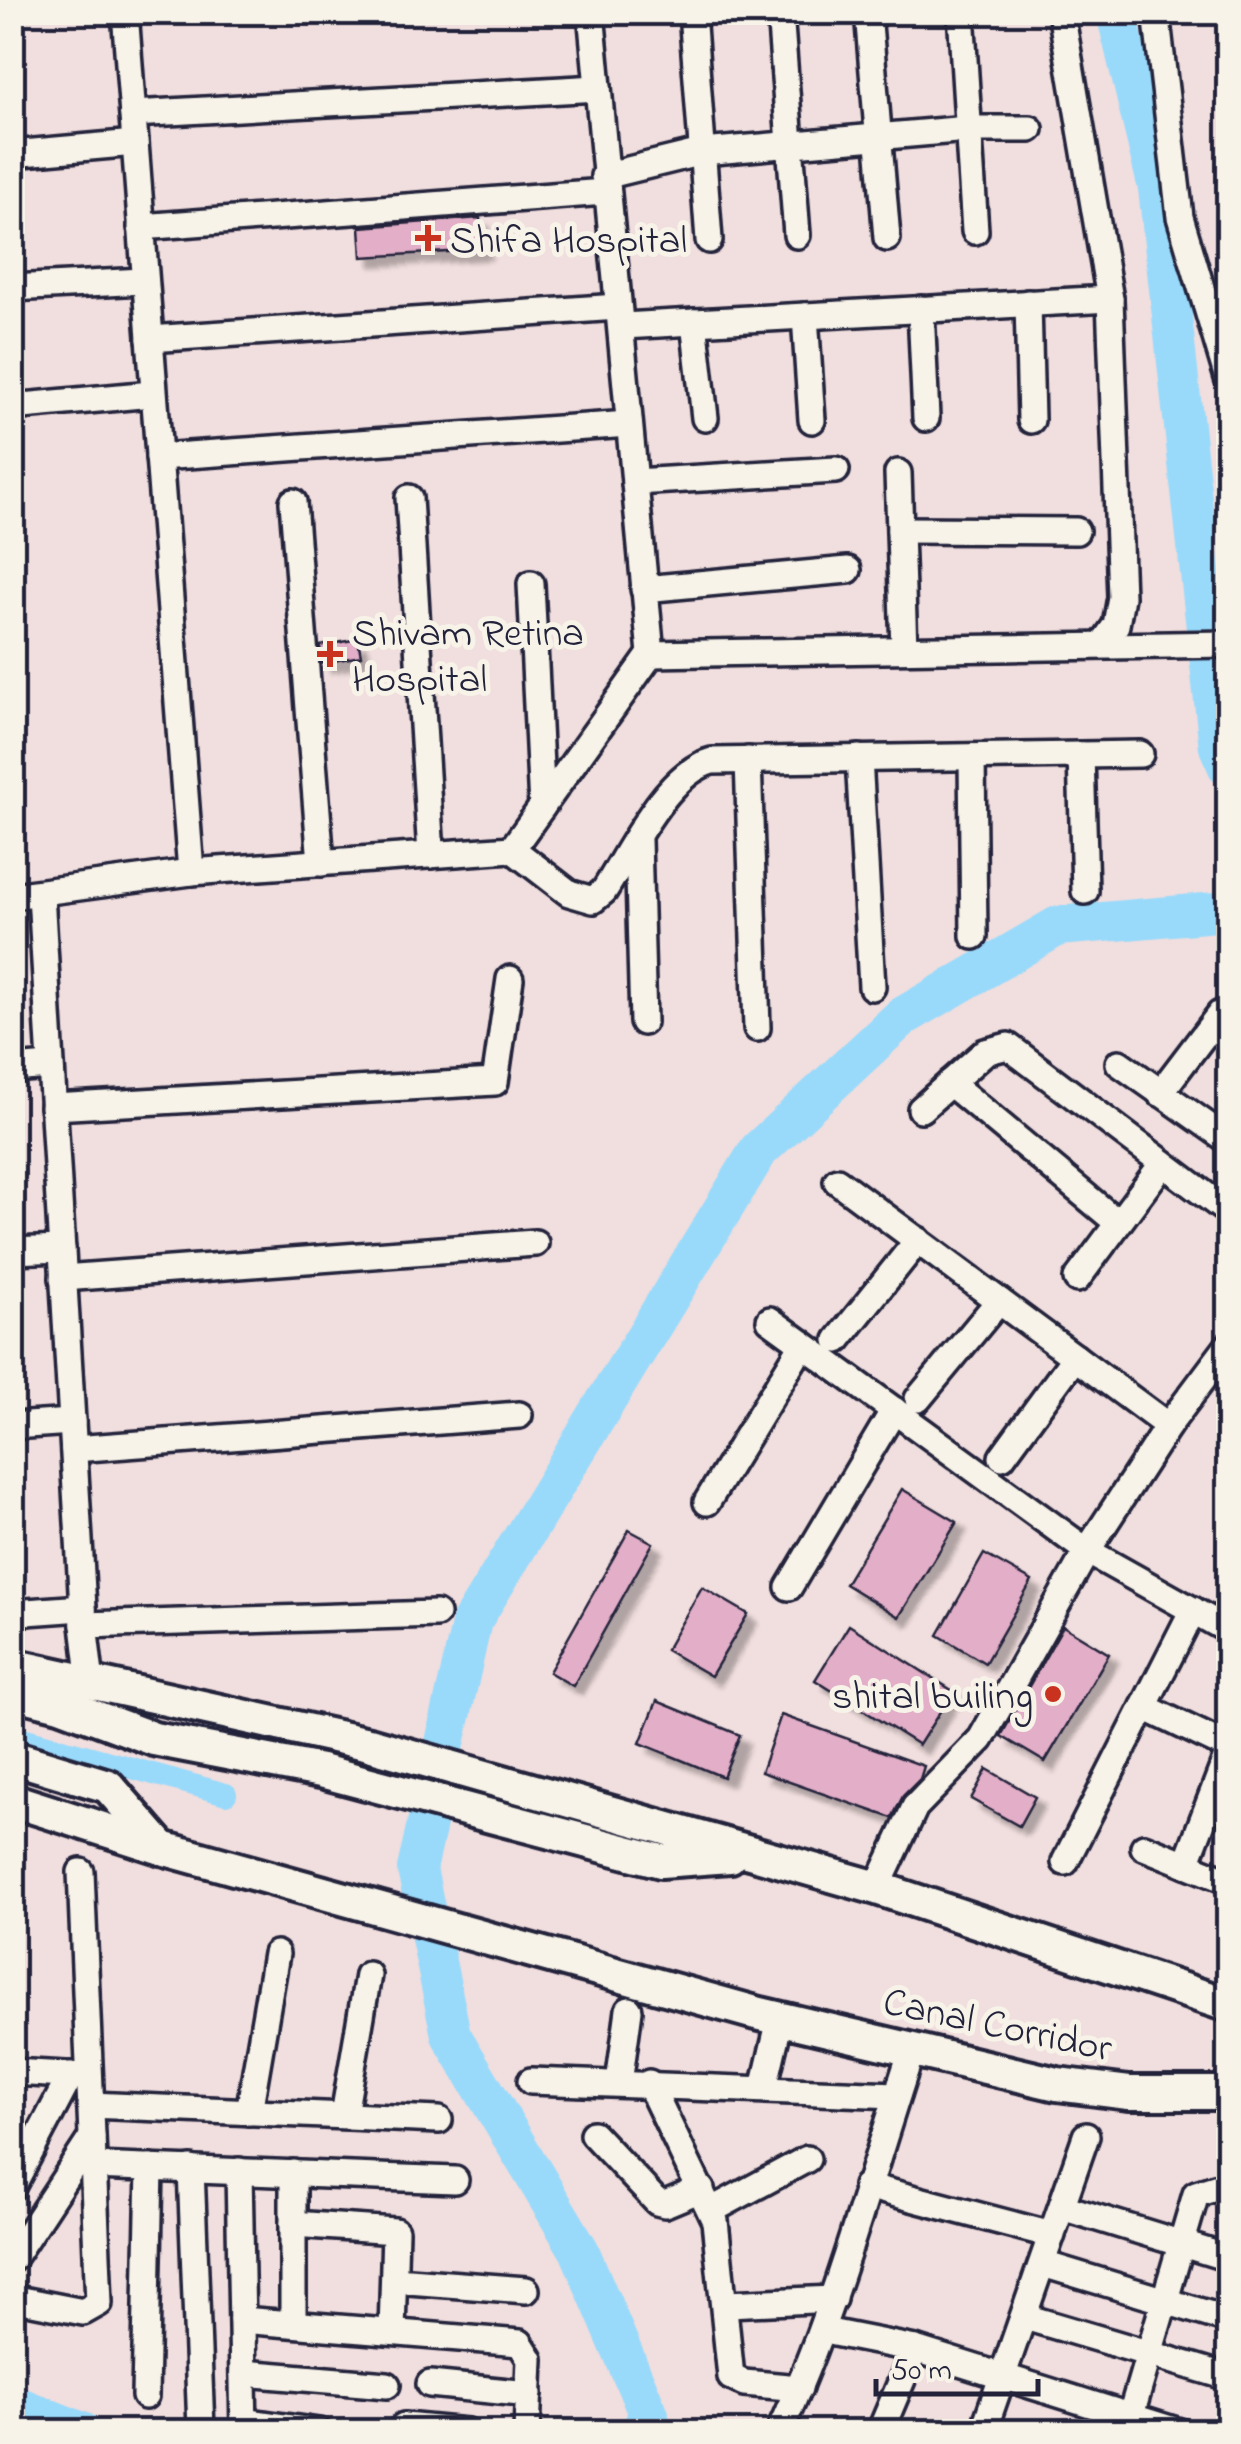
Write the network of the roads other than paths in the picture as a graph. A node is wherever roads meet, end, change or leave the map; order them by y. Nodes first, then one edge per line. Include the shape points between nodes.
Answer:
1 (124, 12) edge
2 (590, 12) edge
3 (692, 12) edge
4 (780, 12) edge
5 (868, 12) edge
6 (961, 12) edge
7 (1062, 12) edge
8 (1156, 12) edge
9 (598, 88) junction
10 (132, 114) junction
11 (968, 129) junction
12 (1030, 129) dead end
13 (878, 137) junction
14 (135, 143) junction
15 (790, 144) junction
16 (702, 152) junction
17 (12, 154) edge
18 (605, 184) junction
19 (141, 227) junction
20 (975, 231) dead end
21 (797, 235) dead end
22 (887, 238) dead end
23 (709, 240) dead end
24 (143, 281) junction
25 (12, 288) edge
26 (1110, 299) junction
27 (1028, 304) junction
28 (921, 310) junction
29 (806, 316) junction
30 (621, 317) junction
31 (694, 322) junction
32 (150, 339) junction
33 (1228, 378) edge
34 (152, 394) junction
35 (12, 408) edge
36 (705, 418) dead end
37 (926, 418) dead end
38 (812, 420) dead end
39 (1031, 420) dead end
40 (629, 424) junction
41 (159, 457) junction
42 (836, 470) dead end
43 (898, 473) dead end
44 (635, 482) junction
45 (410, 498) dead end
46 (293, 502) dead end
47 (900, 530) junction
48 (1076, 532) dead end
49 (848, 570) dead end
50 (531, 584) dead end
51 (644, 589) junction
52 (1112, 644) junction
53 (1228, 644) edge
54 (904, 650) junction
55 (650, 654) junction
56 (1140, 754) dead end
57 (1080, 755) junction
58 (972, 756) junction
59 (859, 758) junction
60 (748, 760) junction
61 (542, 806) junction
62 (638, 840) junction
63 (512, 849) junction
64 (432, 855) junction
65 (321, 863) junction
66 (192, 872) junction
67 (1086, 891) dead end
68 (41, 894) junction
69 (12, 896) edge
70 (974, 936) dead end
71 (510, 979) dead end
72 (872, 987) dead end
73 (1220, 1014) dead end
74 (644, 1022) dead end
75 (757, 1028) dead end
76 (1119, 1062) dead end
77 (50, 1066) junction
78 (12, 1069) edge
79 (950, 1083) junction
80 (1160, 1093) junction
81 (54, 1107) junction
82 (921, 1108) dead end
83 (1228, 1140) edge
84 (1163, 1163) junction
85 (837, 1180) dead end
86 (1228, 1212) edge
87 (1118, 1223) junction
88 (918, 1240) junction
89 (535, 1243) dead end
90 (62, 1249) junction
91 (12, 1252) edge
92 (63, 1278) junction
93 (1076, 1279) dead end
94 (1000, 1301) junction
95 (770, 1320) dead end
96 (838, 1340) dead end
97 (804, 1344) junction
98 (1228, 1346) edge
99 (1075, 1358) junction
100 (918, 1399) dead end
101 (894, 1410) junction
102 (520, 1415) dead end
103 (72, 1422) junction
104 (12, 1426) edge
105 (1168, 1426) junction
106 (74, 1449) junction
107 (1002, 1457) dead end
108 (707, 1502) dead end
109 (1087, 1551) junction
110 (789, 1588) dead end
111 (1192, 1610) junction
112 (12, 1613) edge
113 (436, 1614) dead end
114 (84, 1616) junction
115 (1228, 1630) edge
116 (12, 1665) edge
117 (91, 1683) junction
118 (12, 1692) edge
119 (179, 1703) junction
120 (1144, 1707) junction
121 (154, 1740) junction
122 (1228, 1746) edge
123 (1228, 1754) edge
124 (12, 1758) edge
125 (12, 1800) edge
126 (580, 1822) junction
127 (1144, 1847) dead end
128 (162, 1848) junction
129 (1065, 1862) dead end
130 (1186, 1864) junction
131 (81, 1872) dead end
132 (1228, 1881) edge
133 (877, 1888) junction
134 (276, 1954) dead end
135 (368, 1975) dead end
136 (1228, 2005) edge
137 (629, 2010) dead end
138 (766, 2015) junction
139 (912, 2050) junction
140 (12, 2072) edge
141 (80, 2076) junction
142 (531, 2081) dead end
143 (619, 2082) junction
144 (649, 2084) junction
145 (764, 2088) junction
146 (1228, 2093) edge
147 (896, 2095) junction
148 (90, 2105) junction
149 (250, 2112) junction
150 (344, 2116) junction
151 (439, 2120) dead end
152 (593, 2134) dead end
153 (1086, 2136) dead end
154 (92, 2137) junction
155 (806, 2159) dead end
156 (19, 2162) edge
157 (93, 2166) junction
158 (150, 2168) junction
159 (191, 2169) junction
160 (239, 2171) junction
161 (293, 2173) junction
162 (454, 2180) dead end
163 (1228, 2184) edge
164 (12, 2186) edge
165 (866, 2186) junction
166 (707, 2200) junction
167 (1062, 2207) junction
168 (293, 2224) junction
169 (1052, 2235) junction
170 (1179, 2242) junction
171 (1228, 2258) edge
172 (12, 2259) edge
173 (1043, 2264) junction
174 (395, 2280) junction
175 (526, 2290) dead end
176 (12, 2298) edge
177 (834, 2299) junction
178 (1163, 2300) junction
179 (727, 2304) junction
180 (1025, 2317) junction
181 (242, 2320) junction
182 (1228, 2320) edge
183 (293, 2324) junction
184 (824, 2331) junction
185 (392, 2332) junction
186 (914, 2349) junction
187 (1148, 2354) junction
188 (243, 2373) junction
189 (1228, 2377) edge
190 (1004, 2378) junction
191 (430, 2384) dead end
192 (388, 2385) dead end
193 (799, 2388) junction
194 (529, 2394) junction
195 (145, 2396) dead end
196 (1128, 2423) edge
197 (244, 2426) edge
198 (404, 2426) dead end
199 (201, 2429) edge
200 (319, 2432) edge
201 (467, 2432) edge
202 (527, 2432) edge
203 (779, 2432) edge
204 (880, 2432) edge
205 (983, 2432) edge
206 (1180, 2432) edge

1 - 10 street
2 - 9 street
3 - 16 street
4 - 15 street
5 - 13 street
6 - 11 street
7 - 26 street
8 - 33 street via 1180,217
9 - 10 street
9 - 18 street
10 - 14 street
11 - 12 street
11 - 13 street
11 - 20 street
13 - 15 street
13 - 22 street
14 - 17 street
14 - 19 street
15 - 16 street
15 - 21 street
16 - 18 street
16 - 23 street
18 - 19 street
18 - 30 street
19 - 24 street
24 - 25 street
24 - 32 street
26 - 27 street
26 - 52 street via 1121,597
27 - 28 street
27 - 39 street
28 - 29 street
28 - 37 street
29 - 31 street
29 - 38 street
30 - 31 street
30 - 32 street
30 - 40 street
31 - 36 street
32 - 34 street
34 - 35 street
34 - 41 street
40 - 41 street
40 - 44 street
41 - 66 street
42 - 44 street
43 - 47 street
44 - 51 street
45 - 64 street
46 - 65 street
47 - 48 street
47 - 54 street
49 - 51 street
50 - 61 street
51 - 55 street
52 - 53 street
52 - 54 street
54 - 55 street
55 - 61 street
56 - 57 street
57 - 58 street
57 - 67 street
58 - 59 street
58 - 70 street
59 - 60 street
59 - 72 street
60 - 62 street via 712,760 685,770
60 - 75 street
61 - 63 street
62 - 63 street via 604,891 586,900
62 - 74 street
63 - 64 street
64 - 65 street
65 - 66 street
66 - 68 street
68 - 69 street
68 - 77 street
71 - 81 street via 495,1082
73 - 80 street
76 - 80 street
77 - 78 street
77 - 81 street
79 - 82 street
79 - 84 street via 985,1052 1008,1046
79 - 87 street
80 - 83 street
81 - 90 street
84 - 86 street
84 - 87 street
85 - 88 street
87 - 93 street
88 - 94 street
88 - 96 street
89 - 92 street
90 - 91 street
90 - 92 street
92 - 103 street
94 - 99 street
94 - 100 street
95 - 97 street
97 - 101 street
97 - 108 street
98 - 105 street
99 - 105 street
99 - 107 street
101 - 109 street
101 - 110 street
102 - 106 street
103 - 104 street
103 - 106 street
105 - 109 street
106 - 114 street
109 - 111 street
109 - 133 street via 989,1727 915,1807
111 - 115 street
111 - 120 street
112 - 114 street
113 - 114 street
114 - 117 street
116 - 117 main road
117 - 119 main road
118 - 121 main road
119 - 121 main road
119 - 126 main road via 369,1744
120 - 122 street
120 - 129 street
121 - 126 main road
123 - 130 street
124 - 128 main road via 108,1786
125 - 128 main road
126 - 133 main road via 754,1854
127 - 130 street
128 - 138 main road, Canal Corridor
130 - 132 street
131 - 141 street
133 - 136 main road
134 - 149 street
135 - 150 street
137 - 143 street
138 - 139 main road, Canal Corridor
138 - 145 street
139 - 146 main road, Canal Corridor via 1129,2094
139 - 147 street
140 - 141 street
141 - 148 street
141 - 156 street
142 - 143 street
143 - 144 street
144 - 145 street
144 - 166 street
145 - 147 street
147 - 165 street
148 - 149 street
148 - 154 street
149 - 150 street
150 - 151 street
152 - 166 street via 657,2202
153 - 167 street
154 - 157 street
154 - 172 street
155 - 166 street
156 - 164 street
157 - 158 street
157 - 176 street via 96,2308 83,2312
158 - 159 street
158 - 195 street
159 - 160 street
159 - 199 street
160 - 161 street
160 - 181 street
161 - 162 street
161 - 168 street
163 - 170 street via 1196,2194
165 - 169 street
165 - 177 street
166 - 179 street
167 - 169 street
167 - 170 street
168 - 174 street via 394,2231
168 - 183 street
169 - 173 street
170 - 171 street
170 - 178 street
173 - 178 street
173 - 180 street
174 - 175 street
174 - 185 street
177 - 179 street
177 - 184 street
178 - 182 street
178 - 187 street
179 - 193 street via 730,2376
180 - 187 street
180 - 190 street
181 - 183 street
181 - 188 street
183 - 185 street
184 - 186 street
184 - 193 street
185 - 194 street via 520,2343 530,2359
186 - 190 street
186 - 204 street
187 - 189 street
187 - 196 street
188 - 192 street
188 - 197 street
190 - 196 street
190 - 205 street
191 - 194 street
193 - 203 street
194 - 202 street
196 - 206 street
197 - 200 street
198 - 201 street

